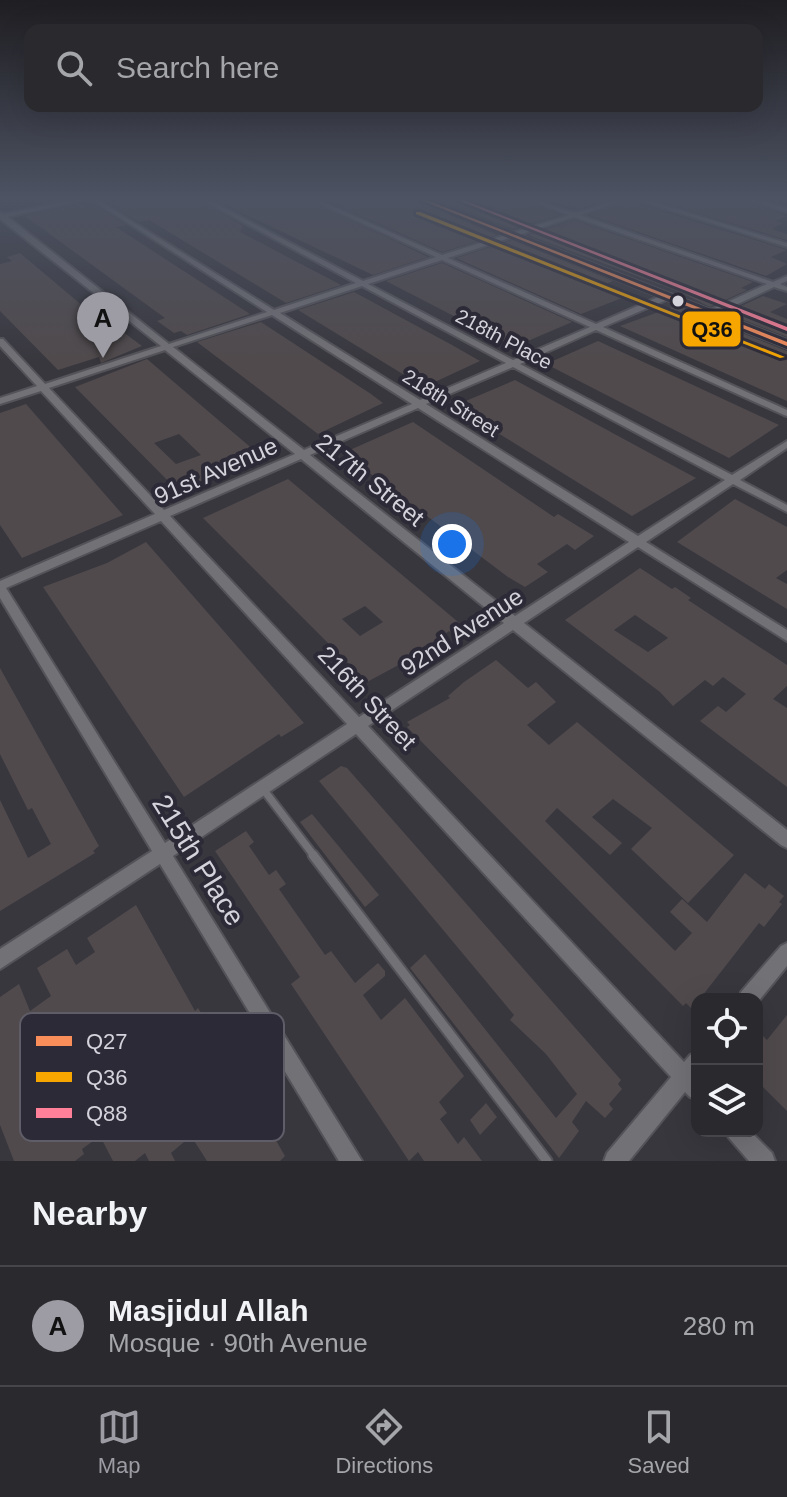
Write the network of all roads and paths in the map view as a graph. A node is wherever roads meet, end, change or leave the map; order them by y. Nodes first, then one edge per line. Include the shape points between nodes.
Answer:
1 (50, 254) edge
2 (182, 254) edge
3 (307, 254) edge
4 (434, 254) edge
5 (454, 254) edge
6 (562, 254) edge
7 (688, 254) edge
8 (442, 258) junction
9 (787, 278) edge
10 (362, 283) junction
11 (774, 284) junction
12 (787, 289) edge
13 (668, 296) junction
14 (274, 312) junction
15 (711, 313) junction
16 (596, 327) junction
17 (0, 341) edge
18 (787, 344) edge
19 (167, 346) junction
20 (512, 363) junction
21 (43, 387) junction
22 (0, 401) edge
23 (419, 404) junction
24 (787, 413) edge
25 (787, 444) edge
26 (303, 455) junction
27 (731, 479) junction
28 (787, 509) edge
29 (163, 516) junction
30 (638, 542) junction
31 (0, 587) edge
32 (514, 623) junction
33 (787, 636) edge
34 (358, 726) junction
35 (263, 789) junction
36 (787, 840) edge
37 (162, 854) junction
38 (787, 952) edge
39 (0, 960) edge
40 (753, 993) edge
41 (260, 1013) edge
42 (284, 1052) edge
43 (691, 1074) edge
44 (691, 1078) edge
45 (742, 1137) edge
46 (351, 1161) edge
47 (547, 1161) edge
48 (615, 1161) edge
49 (764, 1161) edge

1 - 19 street, 217th Street
2 - 14 street, 218th Street
3 - 10 street, 218th Place
4 - 8 street
5 - 8 street
6 - 13 main road
7 - 11 street
8 - 10 street
8 - 16 street
9 - 11 street
10 - 14 street
10 - 20 street, 218th Place
11 - 12 street
11 - 15 street
13 - 15 main road
13 - 16 street, 91st Avenue
14 - 19 street
14 - 23 street, 218th Street
15 - 18 main road
16 - 20 street, 91st Avenue
16 - 24 street
17 - 21 street, 216th Street
19 - 21 street
19 - 26 street, 217th Street
20 - 23 street, 91st Avenue
20 - 27 street, 218th Place
21 - 22 street
21 - 29 street, 216th Street
23 - 26 street, 91st Avenue
23 - 30 street, 218th Street
25 - 27 street, 92nd Avenue
26 - 29 street, 91st Avenue
26 - 32 street, 217th Street
27 - 28 street, 218th Place
27 - 30 street, 92nd Avenue
29 - 31 street, 91st Avenue
29 - 34 street, 216th Street
30 - 32 street, 92nd Avenue
30 - 33 street, 218th Street
31 - 37 street, 215th Place
32 - 34 street, 92nd Avenue
32 - 36 street, 217th Street
34 - 35 street, 92nd Avenue
34 - 43 street, 216th Street
35 - 37 street, 92nd Avenue
35 - 47 lane
37 - 39 street, 92nd Avenue
37 - 41 street, 215th Place
38 - 40 street
42 - 46 street, 215th Place
44 - 48 street
45 - 49 street

